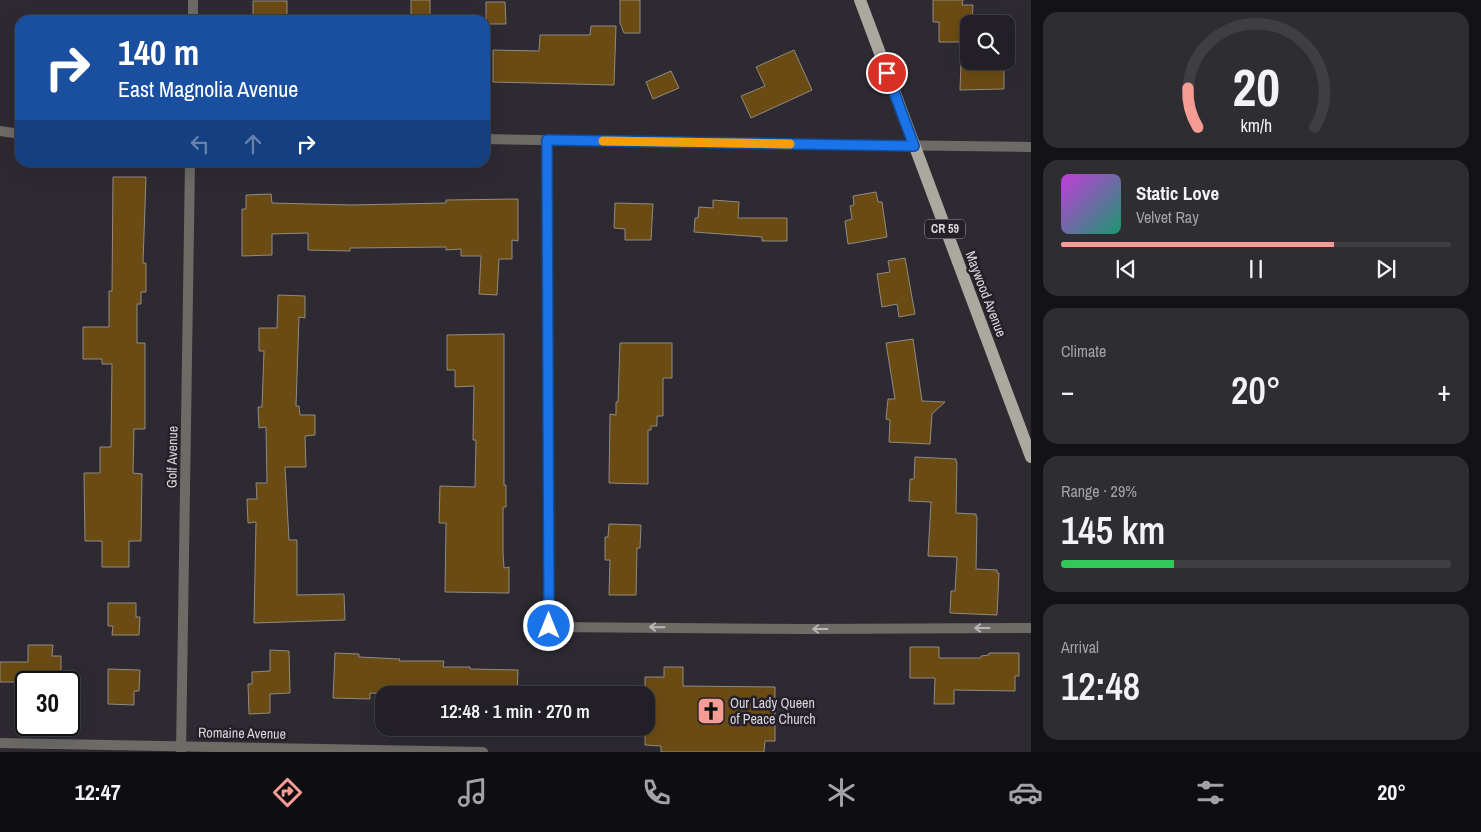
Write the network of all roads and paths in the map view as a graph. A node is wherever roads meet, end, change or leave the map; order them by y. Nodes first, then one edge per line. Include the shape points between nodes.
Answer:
1 (193, 0) edge
2 (860, 0) edge
3 (193, 15) edge
4 (0, 131) edge
5 (15, 133) edge
6 (490, 138) edge
7 (547, 140) junction
8 (914, 146) junction
9 (1031, 147) edge
10 (190, 167) edge
11 (1031, 457) edge
12 (1031, 628) edge
13 (0, 743) edge
14 (182, 749) edge
15 (484, 752) edge

1 - 3 street
2 - 8 main road, Maywood Avenue / CR 59
4 - 5 street
6 - 7 street
7 - 8 street
12 -> 7 street via 549,626
8 - 9 street
8 - 11 main road, Maywood Avenue / CR 59
10 - 14 street, Golf Avenue
13 - 14 street, Romaine Avenue
14 - 15 street, Romaine Avenue

